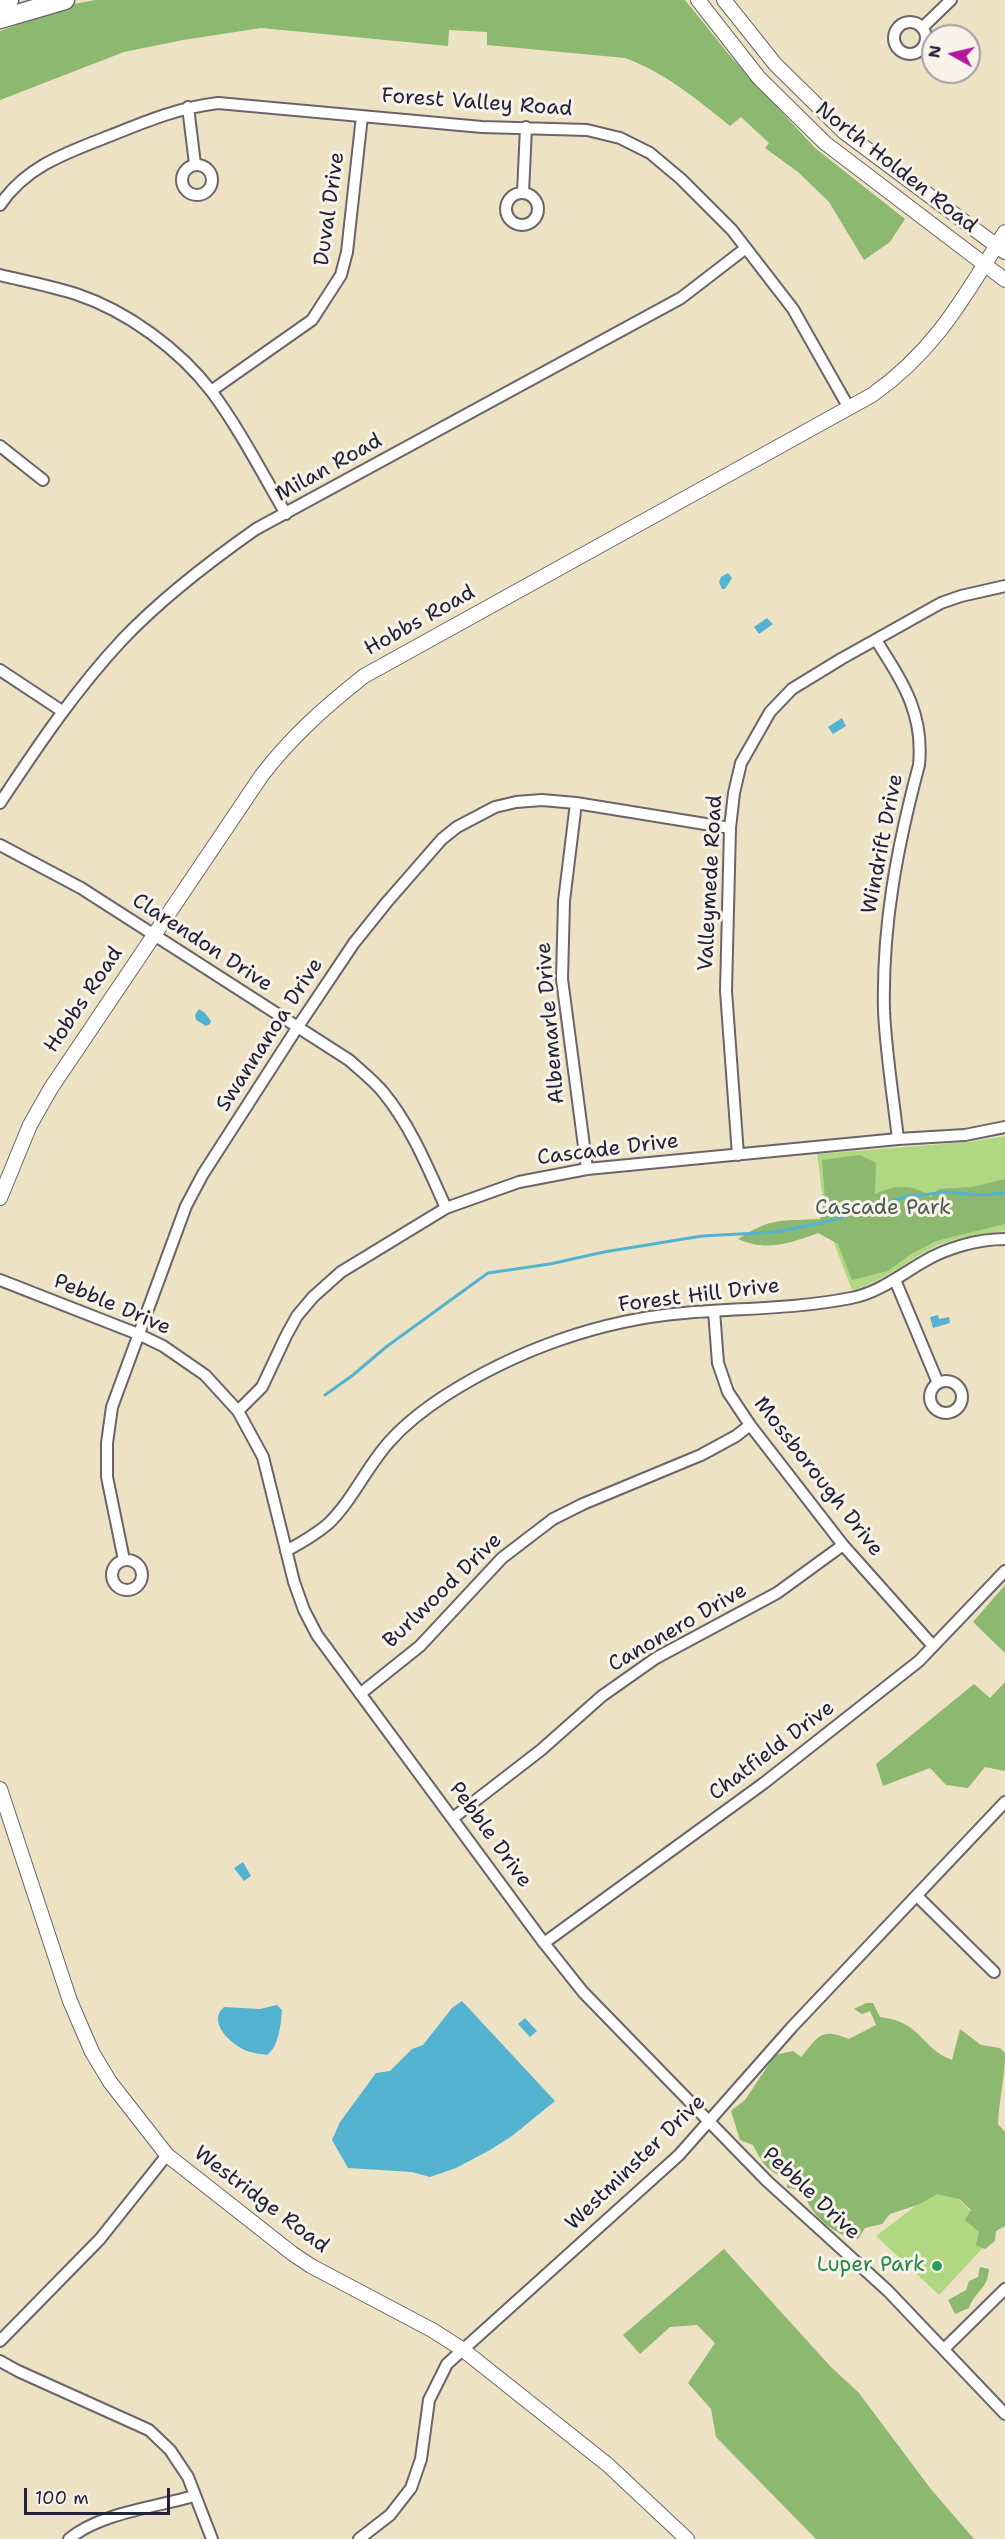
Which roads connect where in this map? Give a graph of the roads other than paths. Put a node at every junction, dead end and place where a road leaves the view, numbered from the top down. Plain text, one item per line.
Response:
1 (9, 0) edge
2 (64, 0) edge
3 (698, 0) edge
4 (724, 0) edge
5 (951, 0) edge
6 (0, 4) edge
7 (0, 19) edge
8 (926, 24) edge
9 (188, 107) junction
10 (362, 116) junction
11 (526, 127) junction
12 (195, 164) dead end
13 (523, 193) dead end
14 (0, 206) edge
15 (1005, 232) edge
16 (746, 248) junction
17 (1001, 249) edge
18 (985, 265) junction
19 (0, 275) edge
20 (1005, 280) edge
21 (211, 391) junction
22 (849, 408) junction
23 (0, 446) edge
24 (43, 480) dead end
25 (285, 514) junction
26 (1005, 586) edge
27 (876, 640) junction
28 (0, 670) edge
29 (62, 711) junction
30 (0, 803) edge
31 (576, 803) junction
32 (730, 828) junction
33 (0, 845) edge
34 (153, 935) junction
35 (297, 1028) junction
36 (1005, 1127) edge
37 (898, 1139) junction
38 (738, 1155) junction
39 (587, 1169) junction
40 (0, 1198) edge
41 (446, 1208) junction
42 (1005, 1239) edge
43 (0, 1280) edge
44 (895, 1280) junction
45 (714, 1311) junction
46 (138, 1334) junction
47 (938, 1383) dead end
48 (238, 1411) junction
49 (750, 1425) junction
50 (843, 1545) junction
51 (286, 1551) junction
52 (124, 1560) dead end
53 (1005, 1571) edge
54 (933, 1646) junction
55 (360, 1694) junction
56 (0, 1789) edge
57 (1005, 1802) edge
58 (453, 1818) junction
59 (917, 1896) junction
60 (544, 1942) junction
61 (994, 1972) dead end
62 (709, 2122) junction
63 (167, 2155) junction
64 (1005, 2289) edge
65 (0, 2341) edge
66 (945, 2348) junction
67 (462, 2349) junction
68 (0, 2361) edge
69 (1005, 2414) edge
70 (194, 2496) junction
71 (69, 2539) edge
72 (212, 2539) edge
73 (359, 2539) edge
74 (687, 2539) edge

1 - 6 highway
2 - 7 highway
3 - 18 main road, North Holden Road
4 - 17 main road, North Holden Road
5 - 8 street
9 - 10 street, Forest Valley Road
9 - 12 street
9 - 14 street, Forest Valley Road
10 - 11 street, Forest Valley Road
10 - 21 street, Duval Drive
11 - 13 street
11 - 16 street, Forest Valley Road
15 - 17 main road, Hobbs Road
16 - 22 street, Forest Valley Road
16 - 25 street, Milan Road
17 - 18 main road, Hobbs Road
18 - 20 main road, North Holden Road
18 - 22 main road, Hobbs Road
19 - 21 street
21 - 25 street
22 - 34 main road, Hobbs Road
23 - 24 street
25 - 29 street, Milan Road
26 - 27 street, Valleymede Road
27 - 32 street, Valleymede Road
27 - 37 street, Windrift Drive
28 - 29 street
29 - 30 street, Milan Road
31 - 32 street, Swannanoa Drive
31 - 35 street, Swannanoa Drive
31 - 39 street, Albemarle Drive
32 - 38 street, Valleymede Road
33 - 34 street, Clarendon Drive
34 - 35 street, Clarendon Drive
34 - 40 main road, Hobbs Road
35 - 41 street, Clarendon Drive
35 - 46 street, Swannanoa Drive
36 - 37 street, Cascade Drive
37 - 38 street, Cascade Drive
38 - 39 street, Cascade Drive
39 - 41 street, Cascade Drive
41 - 48 street, Cascade Drive
42 - 44 street, Forest Hill Drive
43 - 46 street, Pebble Drive
44 - 45 street, Forest Hill Drive
44 - 47 street
45 - 49 street, Mossborough Drive
45 - 51 street, Forest Hill Drive
46 - 48 street, Pebble Drive
46 - 52 street, Swannanoa Drive
48 - 51 street, Pebble Drive
49 - 50 street, Mossborough Drive
49 - 55 street, Burlwood Drive
50 - 54 street, Mossborough Drive
50 - 58 street, Canonero Drive
51 - 55 street, Pebble Drive
53 - 54 street, Chatfield Drive
54 - 60 street, Chatfield Drive
55 - 58 street, Pebble Drive
56 - 63 main road, Westridge Road
57 - 59 street, Westminster Drive
58 - 60 street, Pebble Drive
59 - 61 street
59 - 62 street, Westminster Drive
60 - 62 street, Pebble Drive
62 - 66 street, Pebble Drive
62 - 67 street, Westminster Drive
63 - 65 street
63 - 67 main road, Westridge Road
64 - 66 street
66 - 69 street, Pebble Drive
67 - 73 street, Westminster Drive
67 - 74 main road, Westridge Road
68 - 70 street
70 - 71 street
70 - 72 street

